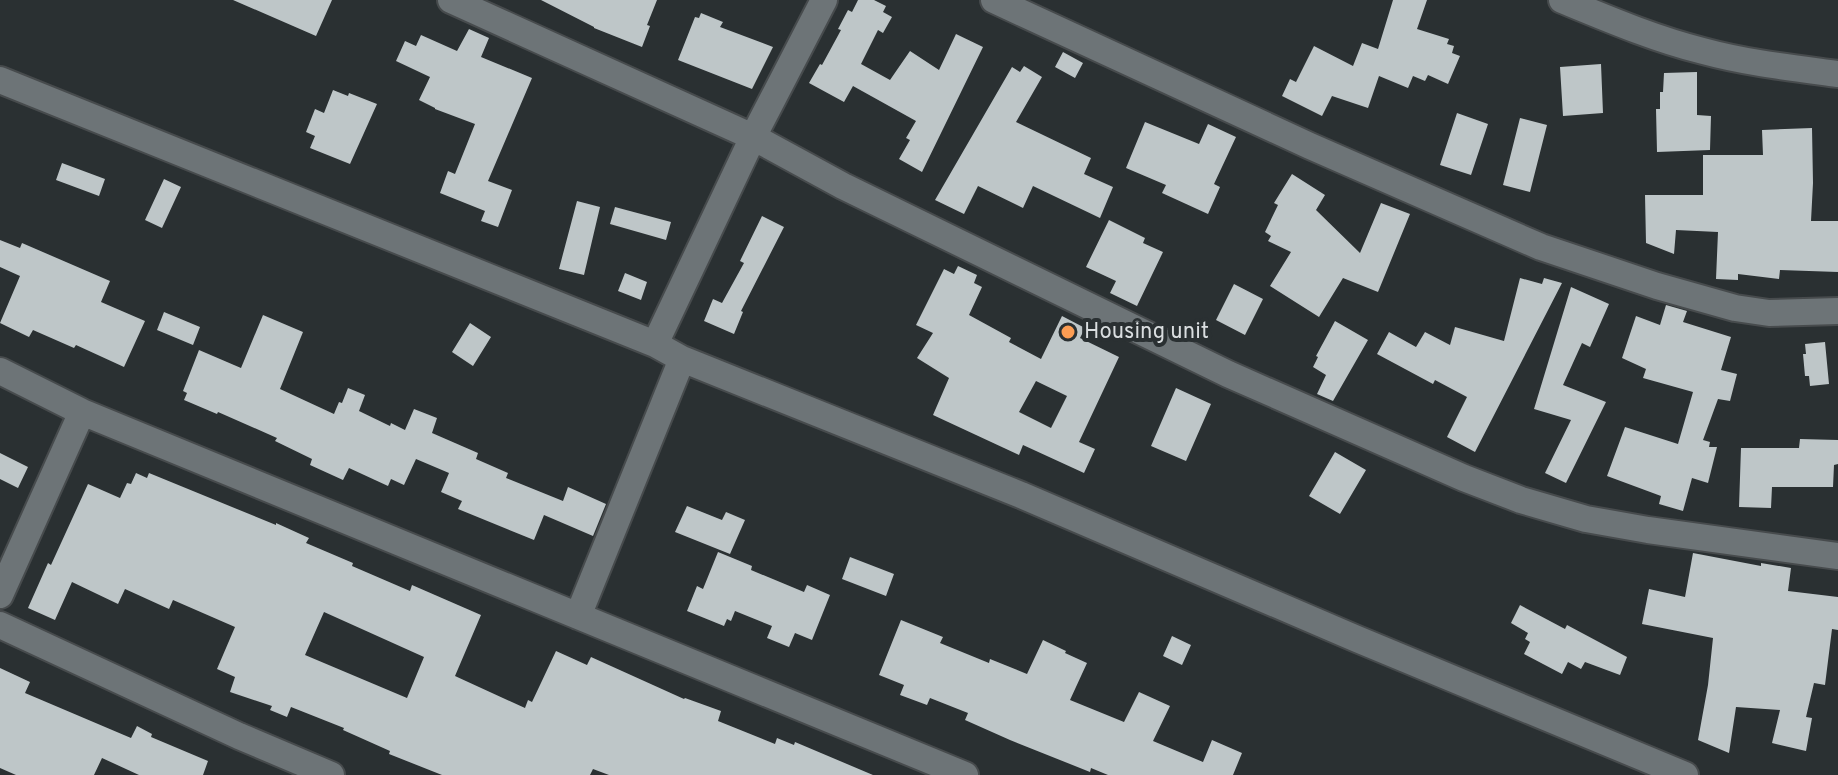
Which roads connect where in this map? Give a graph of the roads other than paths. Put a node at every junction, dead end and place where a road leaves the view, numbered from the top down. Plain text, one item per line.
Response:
1 (451, 0) edge
2 (824, 0) edge
3 (994, 0) edge
4 (1562, 0) edge
5 (1838, 74) edge
6 (0, 80) edge
7 (753, 137) junction
8 (1838, 311) edge
9 (655, 344) junction
10 (682, 359) junction
11 (0, 371) edge
12 (82, 412) junction
13 (1838, 556) edge
14 (0, 595) edge
15 (578, 616) junction
16 (0, 625) edge
17 (331, 775) edge
18 (965, 775) edge
19 (1685, 775) edge

1 - 7 street
2 - 7 street
3 - 8 street
4 - 5 street
6 - 9 street
7 - 9 street
7 - 13 street
9 - 10 street
10 - 15 street
10 - 19 street
11 - 12 street
12 - 14 street
12 - 15 street
15 - 18 street
16 - 17 street

